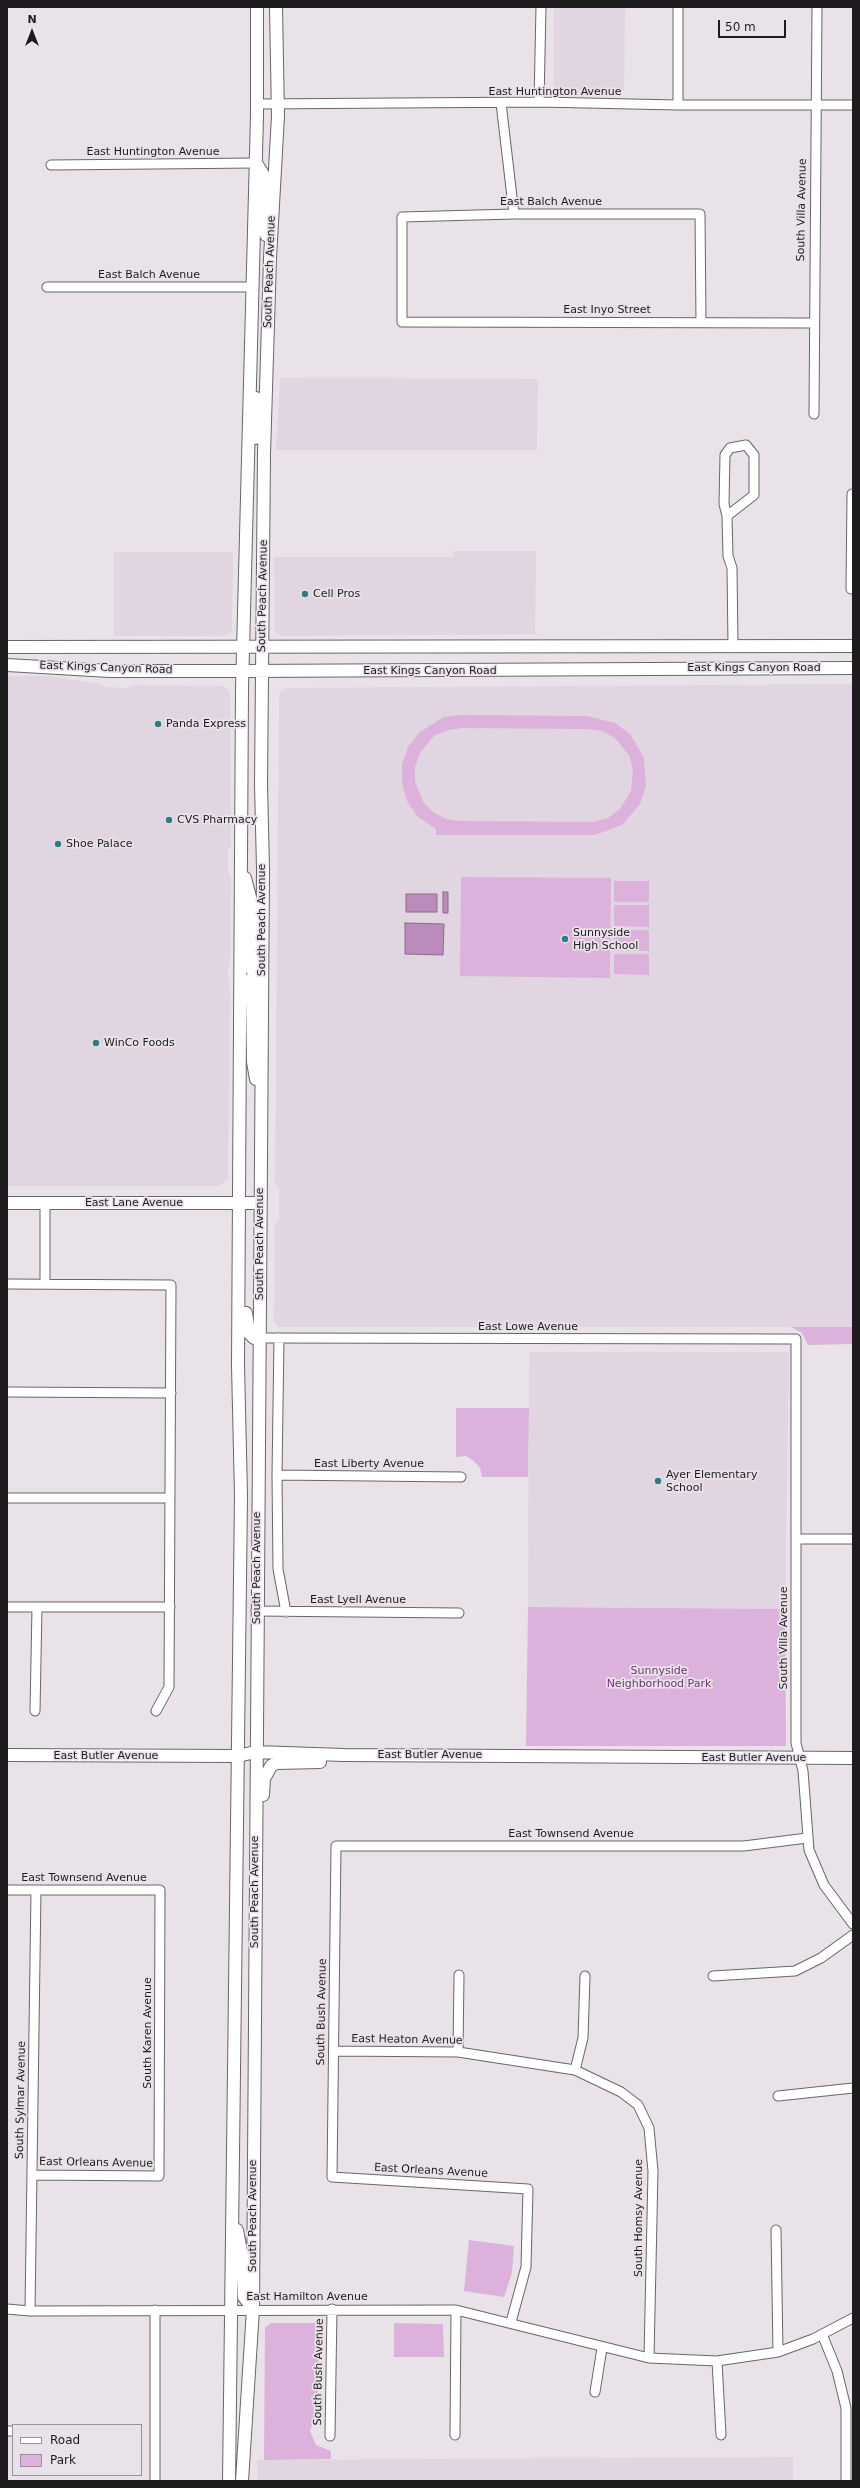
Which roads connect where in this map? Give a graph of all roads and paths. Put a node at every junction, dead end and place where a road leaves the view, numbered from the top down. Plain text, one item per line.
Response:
1 (257, 7) edge
2 (276, 7) edge
3 (541, 7) edge
4 (678, 7) edge
5 (817, 7) edge
6 (539, 102) junction
7 (501, 103) junction
8 (258, 104) junction
9 (815, 104) junction
10 (678, 105) junction
11 (853, 105) edge
12 (278, 106) junction
13 (256, 163) junction
14 (51, 165) dead end
15 (514, 214) junction
16 (270, 258) junction
17 (47, 287) dead end
18 (252, 287) junction
19 (402, 322) joint
20 (701, 322) junction
21 (813, 323) junction
22 (249, 376) junction
23 (265, 394) junction
24 (814, 414) dead end
25 (264, 454) junction
26 (852, 494) edge
27 (727, 516) junction
28 (851, 585) edge
29 (733, 645) junction
30 (853, 646) edge
31 (7, 647) edge
32 (243, 648) junction
33 (263, 648) junction
34 (7, 665) edge
35 (853, 668) edge
36 (242, 671) junction
37 (263, 671) junction
38 (241, 862) junction
39 (241, 979) junction
40 (262, 980) junction
41 (261, 1098) junction
42 (7, 1203) edge
43 (45, 1203) junction
44 (239, 1203) junction
45 (260, 1203) junction
46 (240, 1272) junction
47 (7, 1284) edge
48 (45, 1284) junction
49 (259, 1338) junction
50 (279, 1338) junction
51 (796, 1339) joint
52 (7, 1392) edge
53 (171, 1393) junction
54 (277, 1475) junction
55 (460, 1477) dead end
56 (7, 1498) edge
57 (170, 1498) junction
58 (796, 1539) junction
59 (853, 1539) edge
60 (7, 1607) edge
61 (37, 1607) junction
62 (170, 1607) junction
63 (256, 1612) junction
64 (286, 1612) junction
65 (459, 1613) dead end
66 (35, 1711) dead end
67 (156, 1711) dead end
68 (256, 1752) junction
69 (7, 1755) edge
70 (344, 1755) junction
71 (238, 1756) junction
72 (800, 1758) junction
73 (853, 1758) edge
74 (256, 1836) junction
75 (807, 1838) junction
76 (336, 1846) joint
77 (7, 1890) edge
78 (36, 1890) junction
79 (160, 1890) joint
80 (849, 1912) edge
81 (853, 1924) edge
82 (853, 1935) edge
83 (459, 1975) dead end
84 (585, 1976) dead end
85 (712, 1976) dead end
86 (334, 2051) junction
87 (458, 2052) junction
88 (575, 2070) junction
89 (853, 2088) edge
90 (778, 2096) dead end
91 (233, 2164) junction
92 (32, 2175) junction
93 (160, 2176) joint
94 (332, 2177) joint
95 (776, 2230) dead end
96 (7, 2309) edge
97 (231, 2309) junction
98 (253, 2309) junction
99 (332, 2309) junction
100 (155, 2310) junction
101 (456, 2310) junction
102 (30, 2311) junction
103 (853, 2318) edge
104 (511, 2322) junction
105 (822, 2334) junction
106 (602, 2348) junction
107 (778, 2352) junction
108 (649, 2358) junction
109 (717, 2361) junction
110 (594, 2392) dead end
111 (455, 2435) dead end
112 (721, 2435) dead end
113 (330, 2436) dead end
114 (155, 2481) edge
115 (229, 2481) edge
116 (242, 2481) edge
117 (846, 2481) edge

1 - 8 main road, South Peach Avenue
2 - 12 main road, South Peach Avenue
3 - 6 street
4 - 10 street
5 - 9 street, South Villa Avenue
6 - 7 street, East Huntington Avenue
6 - 10 street, East Huntington Avenue
7 - 12 street, East Huntington Avenue
7 - 15 street
8 - 12 street, East Huntington Avenue
8 - 13 main road, South Peach Avenue
9 - 10 street, East Huntington Avenue
9 - 11 street, East Huntington Avenue
9 - 21 street, South Villa Avenue
12 - 16 main road, South Peach Avenue
13 - 14 street, East Huntington Avenue
13 - 16 main road
13 - 18 main road, South Peach Avenue
15 - 19 street, East Balch Avenue
15 - 20 street, East Balch Avenue
16 - 23 main road, South Peach Avenue
17 - 18 street, East Balch Avenue
18 - 22 main road, South Peach Avenue
18 - 23 main road
19 - 20 street, East Inyo Street
20 - 21 street, East Inyo Street
21 - 24 street, South Villa Avenue
22 - 25 main road
22 - 32 main road, South Peach Avenue
23 - 25 main road, South Peach Avenue
25 - 33 main road, South Peach Avenue
26 - 28 street
27 - 27 street
27 - 29 street
29 - 30 main road, East Kings Canyon Road
29 - 33 main road, East Kings Canyon Road
31 - 32 main road, East Kings Canyon Road
32 - 33 main road, East Kings Canyon Road
32 - 36 main road, South Peach Avenue
33 - 37 main road, South Peach Avenue
34 - 36 main road, East Kings Canyon Road
35 - 37 main road, East Kings Canyon Road
36 - 37 main road, East Kings Canyon Road
36 - 38 main road, South Peach Avenue
37 - 40 main road, South Peach Avenue
38 - 39 main road, South Peach Avenue
38 - 40 main road
39 - 41 main road
39 - 44 main road, South Peach Avenue
40 - 41 main road, South Peach Avenue
41 - 45 main road, South Peach Avenue
42 - 43 main road, East Lane Avenue
43 - 44 main road, East Lane Avenue
43 - 48 street
44 - 45 main road, East Lane Avenue
44 - 46 main road, South Peach Avenue
45 - 49 main road, South Peach Avenue
46 - 49 main road
46 - 71 main road, South Peach Avenue
47 - 48 street
48 - 53 street
49 - 50 street, East Lowe Avenue
49 - 63 main road, South Peach Avenue
50 - 51 street, East Lowe Avenue
50 - 54 street, South Peach Avenue
51 - 58 street, South Villa Avenue
52 - 53 street
53 - 57 street
54 - 55 street, East Liberty Avenue
54 - 64 street, South Peach Avenue
56 - 57 street
57 - 62 street
58 - 59 street
58 - 72 street, South Villa Avenue
60 - 61 street
61 - 62 street
61 - 66 street
62 - 67 street
63 - 64 street, East Lyell Avenue
63 - 68 main road, South Peach Avenue
64 - 65 street, East Lyell Avenue
68 - 70 main road, East Butler Avenue
68 - 71 main road, East Butler Avenue
68 - 74 main road, South Peach Avenue
69 - 71 main road, East Butler Avenue
70 - 72 main road, East Butler Avenue
70 - 74 main road
71 - 91 main road, South Peach Avenue
72 - 73 main road, East Butler Avenue
72 - 75 street, South Villa Avenue
74 - 98 main road, South Peach Avenue
75 - 76 street, East Townsend Avenue
75 - 80 street, South Villa Avenue
76 - 86 street, South Bush Avenue
77 - 78 street, East Townsend Avenue
78 - 79 street, East Townsend Avenue
78 - 92 street, South Sylmar Avenue
79 - 93 street, South Karen Avenue
80 - 81 street, South Villa Avenue
82 - 85 street
83 - 87 street
84 - 88 street
86 - 87 street, East Heaton Avenue
86 - 94 street, South Bush Avenue
87 - 88 street, East Heaton Avenue
88 - 108 street, South Homsy Avenue
89 - 90 street
91 - 97 main road, South Peach Avenue
91 - 98 main road
92 - 93 street, East Orleans Avenue
92 - 102 street, South Sylmar Avenue
94 - 104 street, East Orleans Avenue
95 - 107 street
96 - 102 street, East Hamilton Avenue
97 - 98 street, East Hamilton Avenue
97 - 100 street, East Hamilton Avenue
97 - 115 main road, South Peach Avenue
98 - 99 street, East Hamilton Avenue
98 - 116 main road, South Peach Avenue
99 - 101 street, East Hamilton Avenue
99 - 113 street, South Bush Avenue
100 - 102 street, East Hamilton Avenue
100 - 114 street
101 - 104 street, East Hamilton Avenue
101 - 111 street
103 - 105 street, East Hamilton Avenue
104 - 106 street, East Hamilton Avenue
105 - 107 street, East Hamilton Avenue
105 - 117 street
106 - 108 street, East Hamilton Avenue
106 - 110 street
107 - 109 street, East Hamilton Avenue
108 - 109 street, East Hamilton Avenue
109 - 112 street

